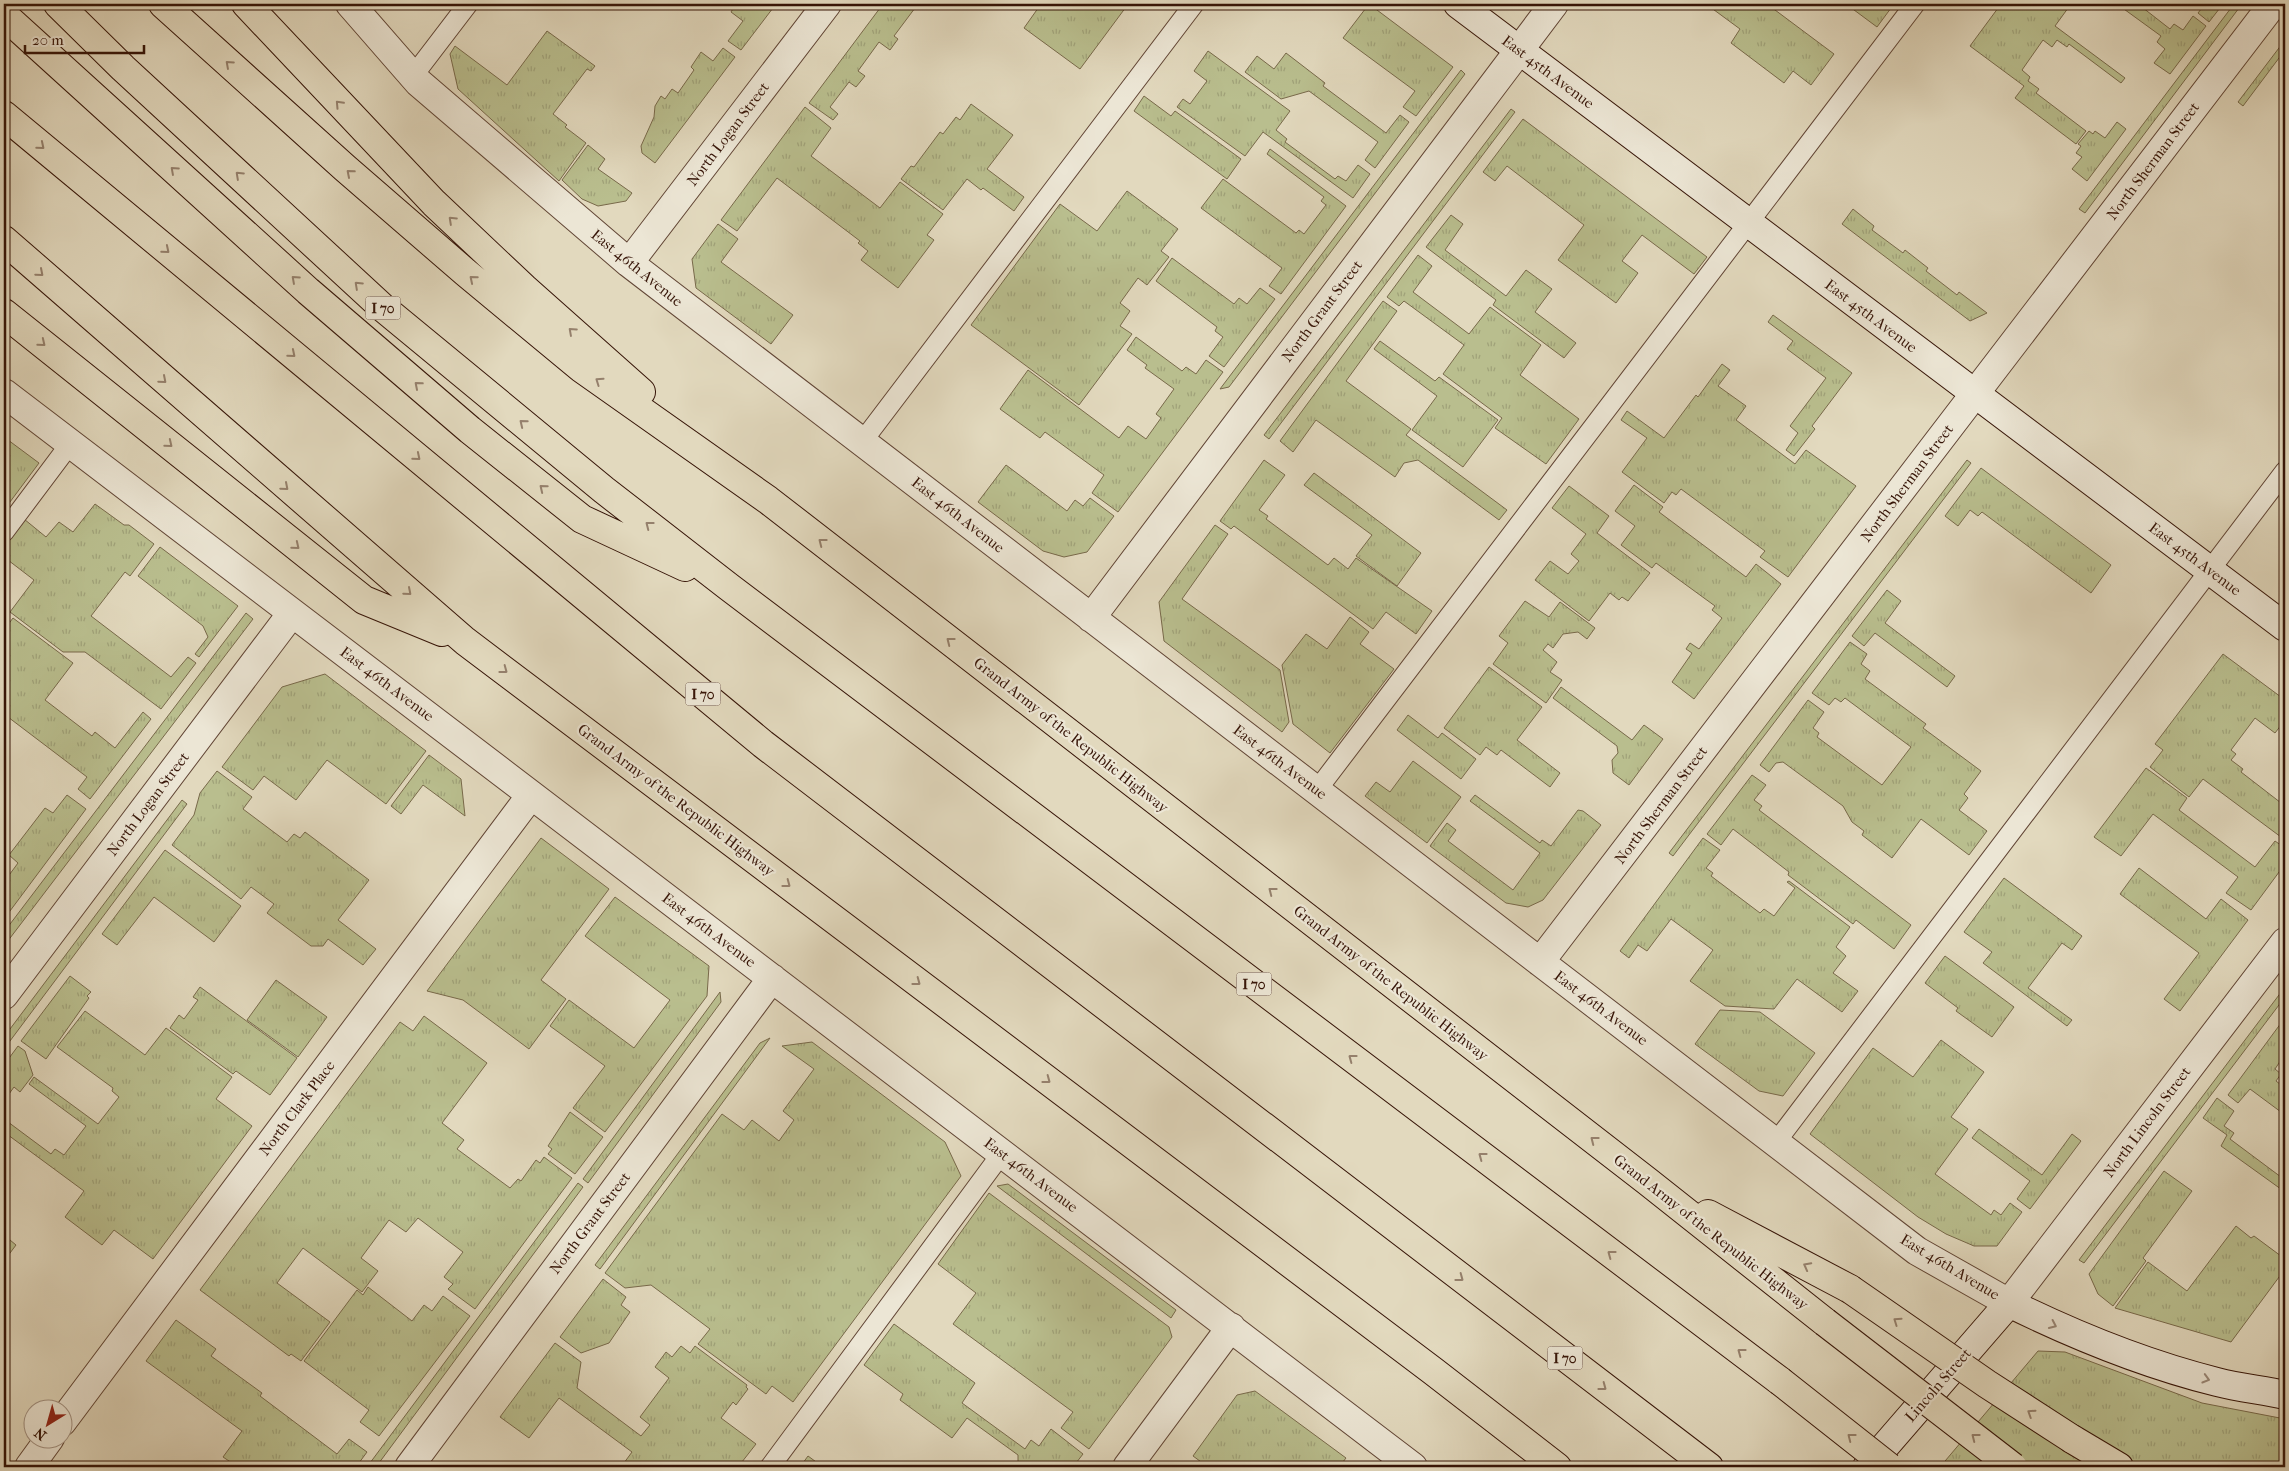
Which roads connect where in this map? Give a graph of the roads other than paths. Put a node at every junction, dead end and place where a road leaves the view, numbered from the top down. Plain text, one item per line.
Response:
1 (58, 4) edge
2 (164, 4) edge
3 (246, 4) edge
4 (350, 4) edge
5 (468, 4) edge
6 (827, 4) edge
7 (1194, 4) edge
8 (1458, 4) edge
9 (1554, 4) edge
10 (1915, 4) edge
11 (2273, 4) edge
12 (4, 16) edge
13 (1519, 50) junction
14 (413, 76) junction
15 (4, 115) edge
16 (1748, 223) junction
17 (4, 240) edge
18 (629, 263) junction
19 (4, 313) edge
20 (4, 393) edge
21 (1975, 394) junction
22 (862, 442) junction
23 (70, 444) junction
24 (2285, 471) edge
25 (768, 500) junction
26 (4, 532) edge
27 (2210, 570) junction
28 (729, 587) junction
29 (292, 613) junction
30 (1091, 618) junction
31 (2285, 627) edge
32 (465, 641) junction
33 (1317, 790) junction
34 (531, 794) junction
35 (2285, 942) edge
36 (1540, 962) junction
37 (772, 978) junction
38 (4, 995) edge
39 (1776, 1142) junction
40 (1002, 1153) junction
41 (1647, 1181) junction
42 (2009, 1303) junction
43 (1231, 1327) junction
44 (1433, 1371) junction
45 (2285, 1395) edge
46 (72, 1409) edge
47 (43, 1448) edge
48 (29, 1467) edge
49 (409, 1467) edge
50 (770, 1467) edge
51 (1127, 1467) edge
52 (1413, 1467) edge
53 (1536, 1467) edge
54 (1557, 1467) edge
55 (1710, 1467) edge
56 (1867, 1467) edge
57 (1890, 1467) edge
58 (2013, 1467) edge
59 (2119, 1467) edge

28 -> 1 highway, I 70
25 -> 2 highway
25 -> 3 highway
4 - 14 street, East 46th Avenue
5 - 14 lane
6 - 18 street, North Logan Street
7 - 22 lane
8 - 13 street, East 45th Avenue
9 - 13 street, North Grant Street
10 - 16 lane
11 - 21 street, North Sherman Street
28 -> 12 highway
13 - 16 street, East 45th Avenue
13 - 30 street, North Grant Street
14 - 18 street, East 46th Avenue
15 -> 55 highway, I 70
16 - 21 street, East 45th Avenue
16 - 33 lane
17 -> 32 highway
18 - 22 street, East 46th Avenue
19 -> 32 highway
20 - 23 street, East 46th Avenue
21 - 27 street, East 45th Avenue
21 - 36 street, North Sherman Street
22 - 30 street, East 46th Avenue
23 - 26 lane
23 - 29 street, East 46th Avenue
24 - 27 lane
41 -> 25 highway, Grand Army of the Republic Highway
27 - 31 street, East 45th Avenue
27 - 39 lane
57 -> 28 highway, I 70, bridge
29 - 34 street, East 46th Avenue
29 - 38 street, North Logan Street
30 - 33 street, East 46th Avenue
32 -> 44 highway, Grand Army of the Republic Highway
33 - 36 street, East 46th Avenue
34 - 37 street, East 46th Avenue
34 - 46 street, North Clark Place
35 - 42 street, North Lincoln Street
36 - 39 street, East 46th Avenue
37 - 40 street, East 46th Avenue
37 - 49 street, North Grant Street
39 - 42 street, East 46th Avenue
40 - 43 street, East 46th Avenue
40 - 50 lane
58 -> 41 highway, Grand Army of the Republic Highway, bridge
59 -> 41 highway, bridge
42 -> 45 street, East 46th Avenue
42 - 56 street, Lincoln Street
43 - 51 street
43 - 52 street, East 46th Avenue
44 - 53 highway
44 - 54 highway, Grand Army of the Republic Highway
47 - 48 street

